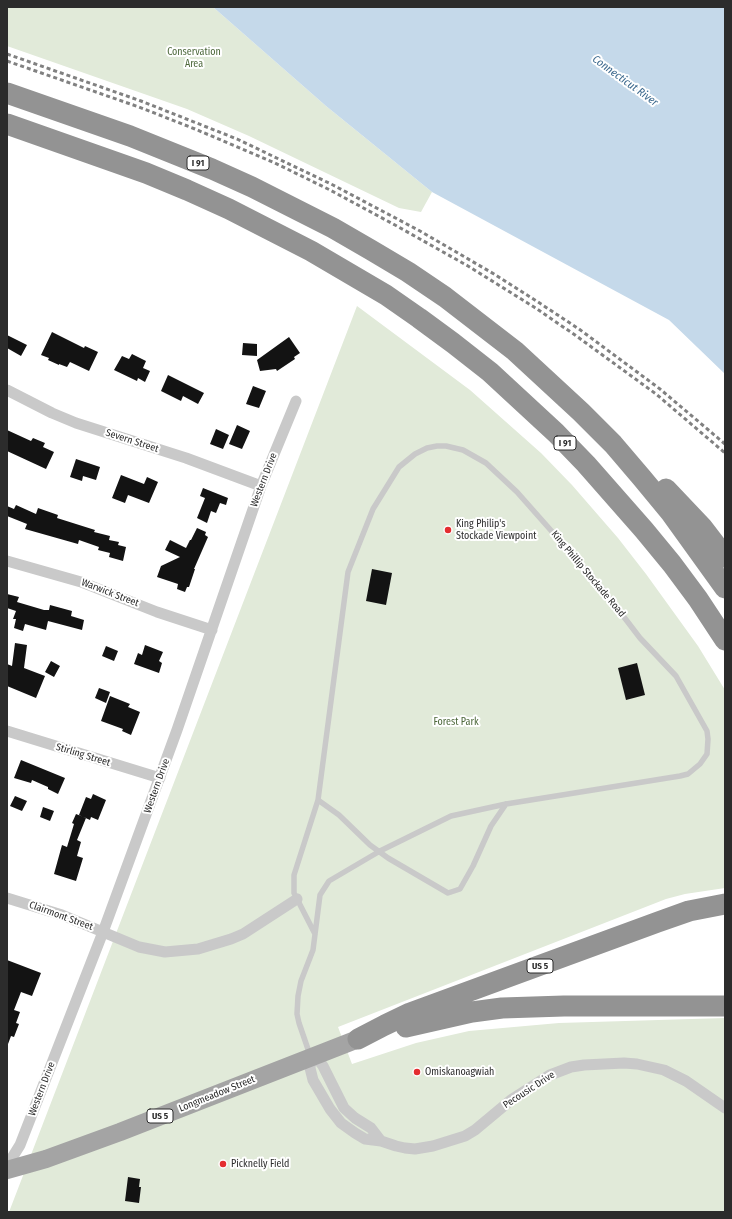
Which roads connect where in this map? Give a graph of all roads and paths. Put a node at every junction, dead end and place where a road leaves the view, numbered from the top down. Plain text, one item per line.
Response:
1 (7, 93) edge
2 (7, 124) edge
3 (7, 390) edge
4 (296, 401) dead end
5 (612, 444) junction
6 (261, 486) junction
7 (725, 557) edge
8 (7, 561) edge
9 (725, 588) edge
10 (212, 630) junction
11 (725, 640) edge
12 (7, 731) edge
13 (160, 778) junction
14 (318, 800) junction
15 (506, 804) junction
16 (380, 852) junction
17 (7, 898) edge
18 (297, 899) junction
19 (725, 904) edge
20 (103, 932) junction
21 (315, 934) junction
22 (725, 1006) edge
23 (358, 1039) junction
24 (311, 1057) junction
25 (725, 1108) edge
26 (7, 1166) edge
27 (7, 1170) edge

1 - 5 highway, I 91
2 - 11 highway, I 91
3 - 6 street, Severn Street
4 - 6 street, Western Drive
5 - 7 highway
5 - 9 highway, I 91
6 - 10 street, Western Drive
8 - 10 street, Warwick Street
10 - 13 street, Western Drive
12 - 13 street, Stirling Street
13 - 20 street, Western Drive
14 - 15 lane, King Phillip Stockade Road
14 - 16 lane
14 - 18 lane, King Phillip Stockade Road
15 - 16 lane, King Phillip Stockade Road
15 - 16 lane
16 - 21 lane, King Phillip Stockade Road
17 - 20 street, Clairmont Street
18 - 20 street, Clairmont Street
18 - 21 lane, King Phillip Stockade Road
19 - 23 highway, US 5
20 - 26 street, Western Drive
21 - 24 lane, King Phillip Stockade Road
22 - 23 highway, US 5
23 - 24 main road, Longmeadow Street / US 5
24 - 25 street, Pecousic Drive
24 - 27 main road, Longmeadow Street / US 5

